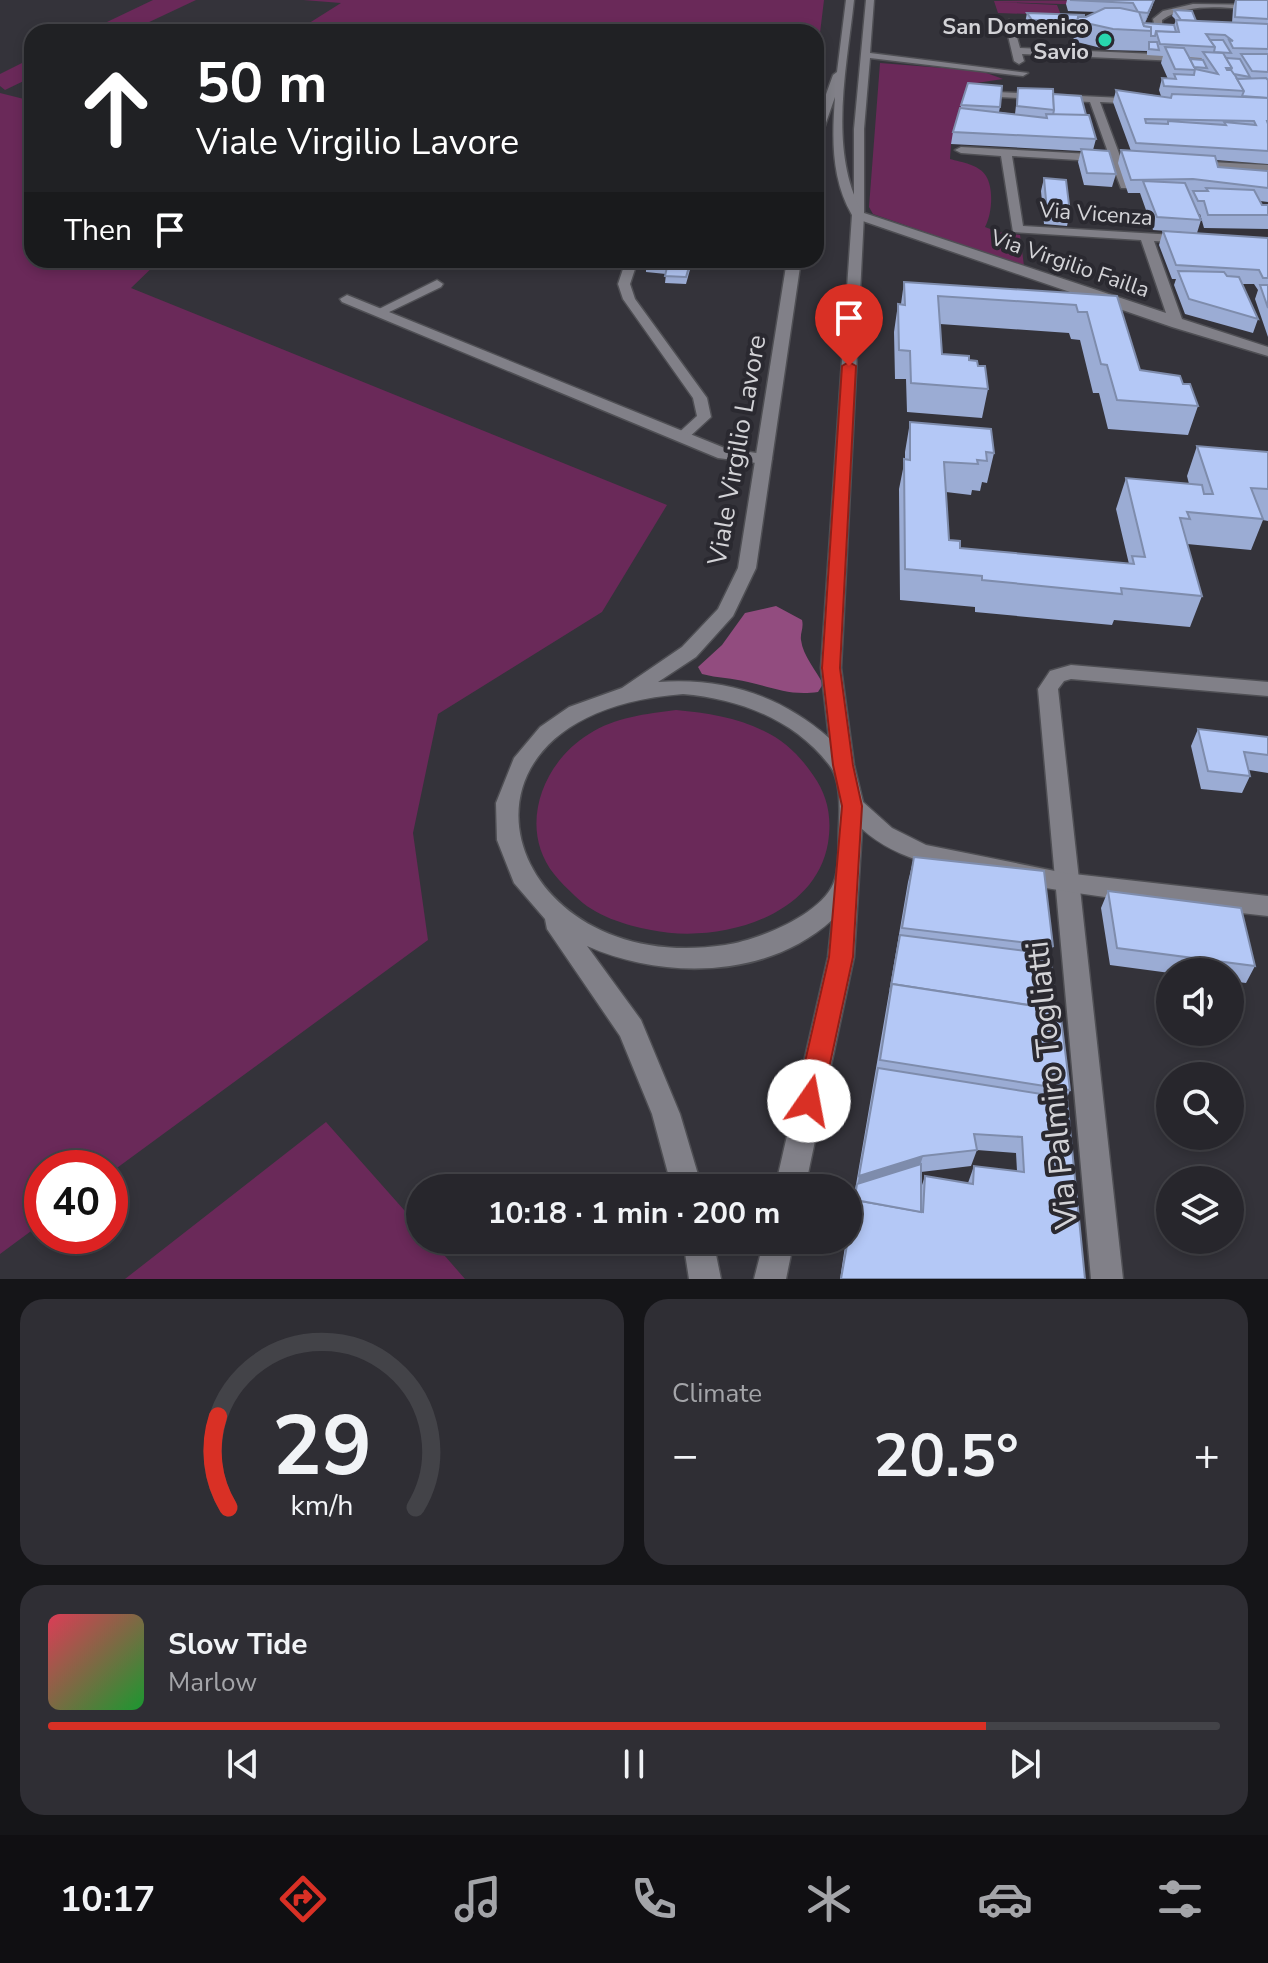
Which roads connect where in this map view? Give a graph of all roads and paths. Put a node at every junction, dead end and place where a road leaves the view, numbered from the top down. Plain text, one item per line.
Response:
1 (850, 0) edge
2 (870, 0) edge
3 (1230, 3) edge
4 (1268, 8) edge
5 (1228, 19) edge
6 (1009, 23) dead end
7 (1173, 28) edge
8 (1017, 51) junction
9 (866, 55) junction
10 (1268, 62) edge
11 (841, 68) junction
12 (1023, 73) junction
13 (980, 93) edge
14 (1029, 96) junction
15 (1094, 99) junction
16 (1157, 102) edge
17 (824, 114) edge
18 (961, 150) edge
19 (1006, 153) junction
20 (1117, 159) junction
21 (1162, 162) edge
22 (1177, 163) edge
23 (1268, 168) edge
24 (1125, 186) edge
25 (858, 215) junction
26 (1146, 237) junction
27 (1207, 240) edge
28 (629, 268) edge
29 (792, 268) edge
30 (437, 284) dead end
31 (347, 299) dead end
32 (379, 312) junction
33 (1177, 324) junction
34 (1268, 352) edge
35 (681, 437) junction
36 (764, 459) junction
37 (1268, 689) edge
38 (626, 693) junction
39 (843, 765) junction
40 (852, 806) junction
41 (1065, 883) junction
42 (847, 884) junction
43 (542, 903) junction
44 (1268, 906) edge
45 (683, 1174) edge
46 (793, 1174) edge
47 (701, 1254) edge
48 (776, 1254) edge
49 (705, 1279) edge
50 (770, 1279) edge
51 (1107, 1279) edge

1 - 11 street
2 - 9 street
3 - 4 street
3 - 5 street
3 - 7 street
6 - 8 street
8 - 10 street
8 - 12 street
9 - 12 street
9 - 25 street
11 - 17 street
11 - 25 street
12 - 14 street
13 - 14 street
14 - 15 street
15 - 16 street
15 - 20 street
18 - 19 street
19 - 20 street
19 - 26 street, Via Vicenza
20 - 21 street
20 - 24 street
22 - 23 street
25 - 33 street, Via Virgilio Failla
25 - 39 street
26 - 27 street, Via Vicenza
26 - 33 street
28 - 35 lane
29 - 36 street, Viale Virgilio Lavore
30 - 32 lane
31 - 32 street
32 - 35 street
33 - 34 street, Via Virgilio Failla
35 - 36 street
36 - 38 street, Viale Virgilio Lavore
37 - 41 street, Via Palmiro Togliatti
38 - 39 street
38 - 43 street
39 - 40 street
40 - 41 street
40 - 42 street
41 - 44 street
41 - 51 street, Via Palmiro Togliatti
42 - 43 street
42 - 46 street
43 - 45 street
47 - 49 street
48 - 50 street

